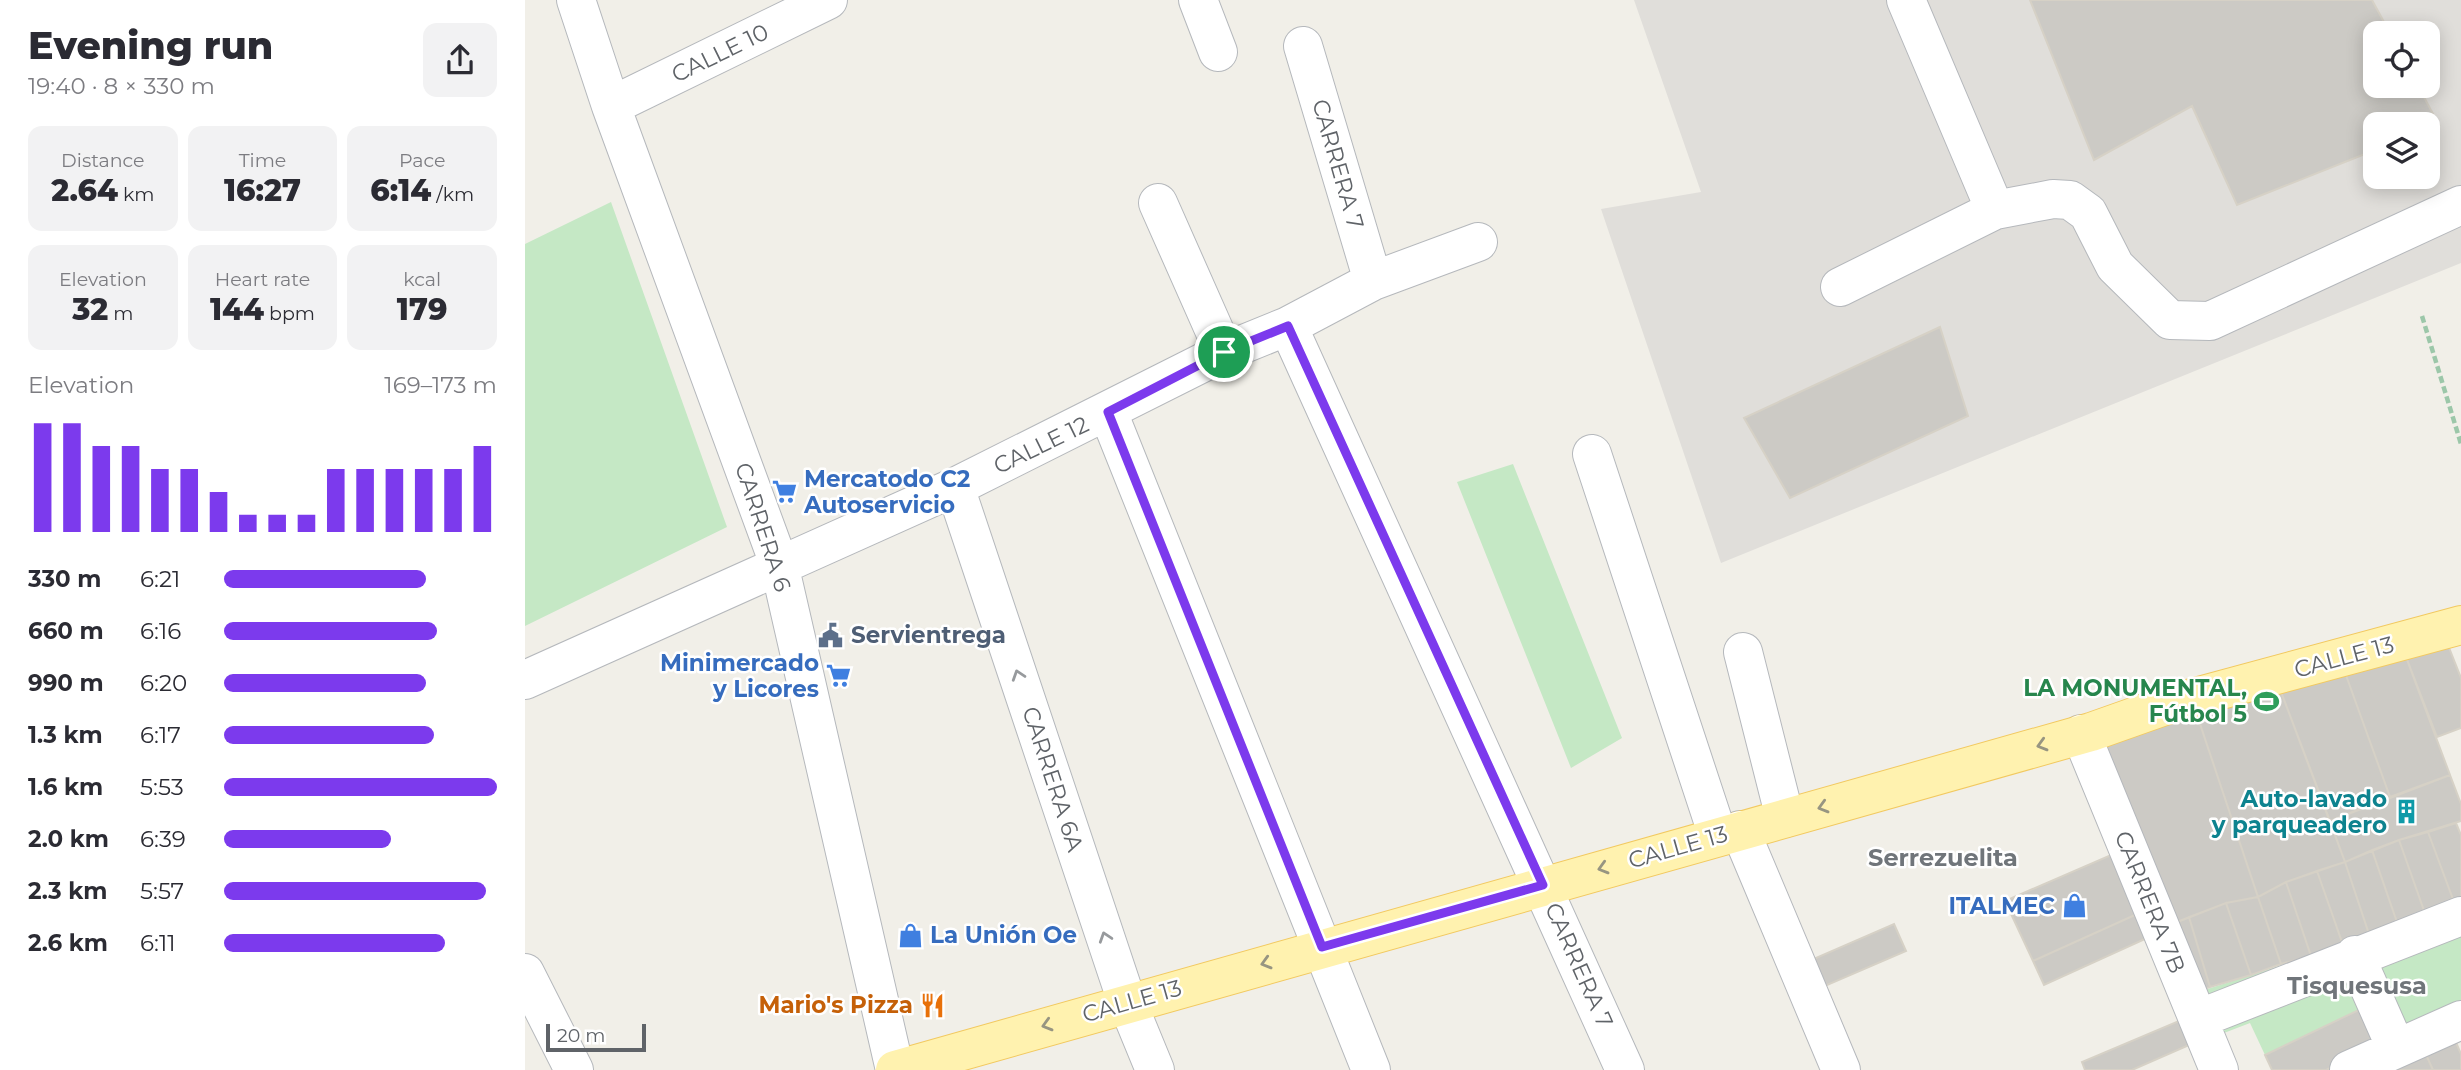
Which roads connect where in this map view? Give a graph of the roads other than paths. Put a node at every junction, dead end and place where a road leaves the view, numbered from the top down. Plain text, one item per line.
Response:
1 (576, 0) edge
2 (828, 0) edge
3 (1198, 0) edge
4 (1906, 0) edge
5 (1303, 46) dead end
6 (1219, 52) dead end
7 (611, 106) junction
8 (1158, 203) dead end
9 (2461, 205) edge
10 (1995, 210) junction
11 (1478, 242) dead end
12 (1373, 281) junction
13 (1840, 287) dead end
14 (1288, 326) junction
15 (1224, 352) junction
16 (1108, 412) junction
17 (1592, 454) dead end
18 (955, 487) junction
19 (779, 564) junction
20 (2461, 625) edge
21 (1743, 652) dead end
22 (525, 680) edge
23 (2081, 734) junction
24 (1785, 818) junction
25 (1729, 833) junction
26 (1543, 885) junction
27 (2461, 916) edge
28 (1322, 947) junction
29 (2355, 955) junction
30 (525, 973) edge
31 (1127, 1002) junction
32 (2198, 1019) junction
33 (2461, 1020) edge
34 (2396, 1048) junction
35 (574, 1070) edge
36 (895, 1070) edge
37 (1155, 1070) edge
38 (1371, 1070) edge
39 (1625, 1070) edge
40 (1841, 1070) edge
41 (2219, 1070) edge
42 (2349, 1070) edge

1 - 7 street, CARRERA 6
2 - 7 street, CALLE 10
3 - 6 street
4 - 10 street
5 - 12 street, CARRERA 7
7 - 19 street, CARRERA 6
8 - 15 street
9 - 10 street
10 - 13 street
11 - 12 street, CALLE 12
12 - 14 street, CALLE 12
14 - 15 street, CALLE 12
14 - 26 street, CARRERA 7
15 - 16 street, CALLE 12
16 - 18 street, CALLE 12
16 - 28 street
17 - 25 street
18 - 19 street, CALLE 12
31 -> 18 street, CARRERA 6A
19 - 22 street, CALLE 12
19 - 36 street, CARRERA 6
20 - 23 main road, CALLE 13
21 - 24 street
23 -> 24 main road, CALLE 13
23 - 32 street, CARRERA 7B
24 - 25 main road, CALLE 13
25 -> 26 main road, CALLE 13
25 - 40 street
26 - 28 main road, CALLE 13
26 - 39 street, CARRERA 7
27 - 29 street
28 -> 31 main road, CALLE 13
28 - 38 street
29 - 32 street
29 - 34 street
30 - 35 street
31 -> 36 main road, CALLE 13
31 - 37 street, CARRERA 6A
32 - 41 street, CARRERA 7B
33 - 34 street
34 - 42 street

